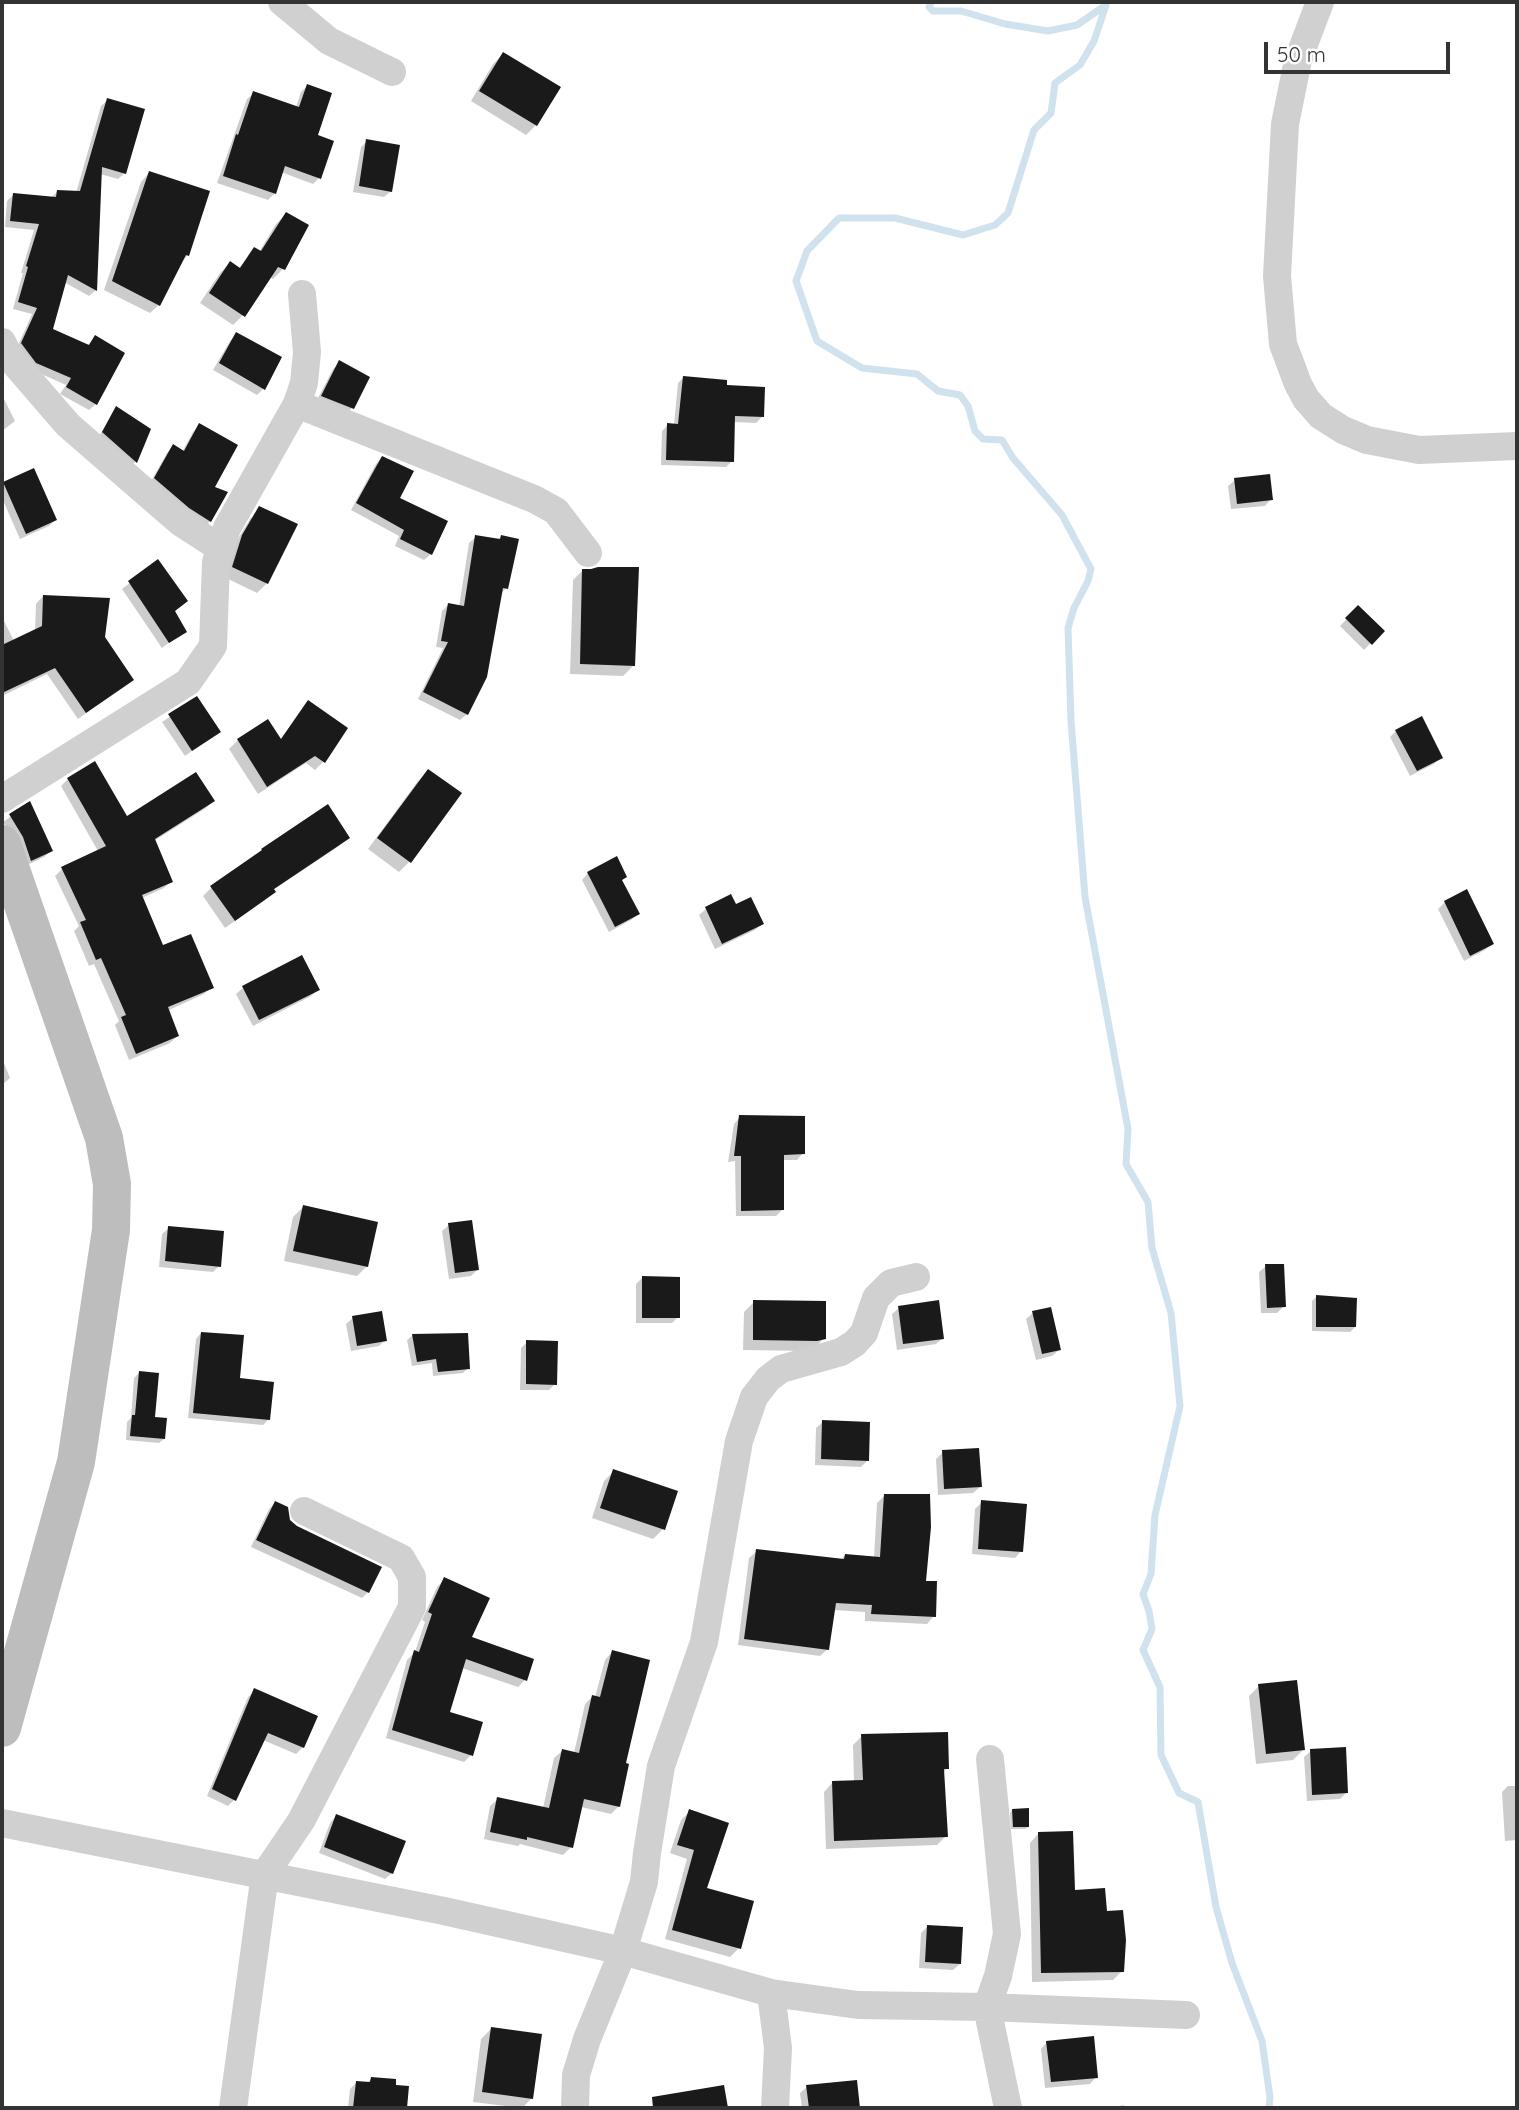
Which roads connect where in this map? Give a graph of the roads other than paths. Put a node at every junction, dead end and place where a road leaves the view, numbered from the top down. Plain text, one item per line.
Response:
1 (282, 2) edge
2 (1320, 2) edge
3 (392, 72) dead end
4 (302, 294) dead end
5 (2, 342) edge
6 (297, 404) junction
7 (1517, 446) edge
8 (220, 548) junction
9 (589, 553) dead end
10 (2, 799) edge
11 (2, 844) edge
12 (916, 1277) dead end
13 (304, 1511) dead end
14 (2, 1728) edge
15 (990, 1759) dead end
16 (2, 1824) edge
17 (265, 1874) junction
18 (623, 1951) junction
19 (771, 1993) junction
20 (988, 2007) junction
21 (1186, 2015) dead end
22 (233, 2108) edge
23 (575, 2108) edge
24 (775, 2108) edge
25 (1007, 2108) edge

1 - 3 street
2 - 7 street
4 - 6 street
5 - 8 street
6 - 8 street
6 - 9 street
8 - 10 street
11 - 14 street
12 - 18 street
13 - 17 street
15 - 20 street
16 - 17 street
17 - 18 street
17 - 22 street
18 - 19 street
18 - 23 street
19 - 20 street
19 - 24 street
20 - 21 street
20 - 25 street

